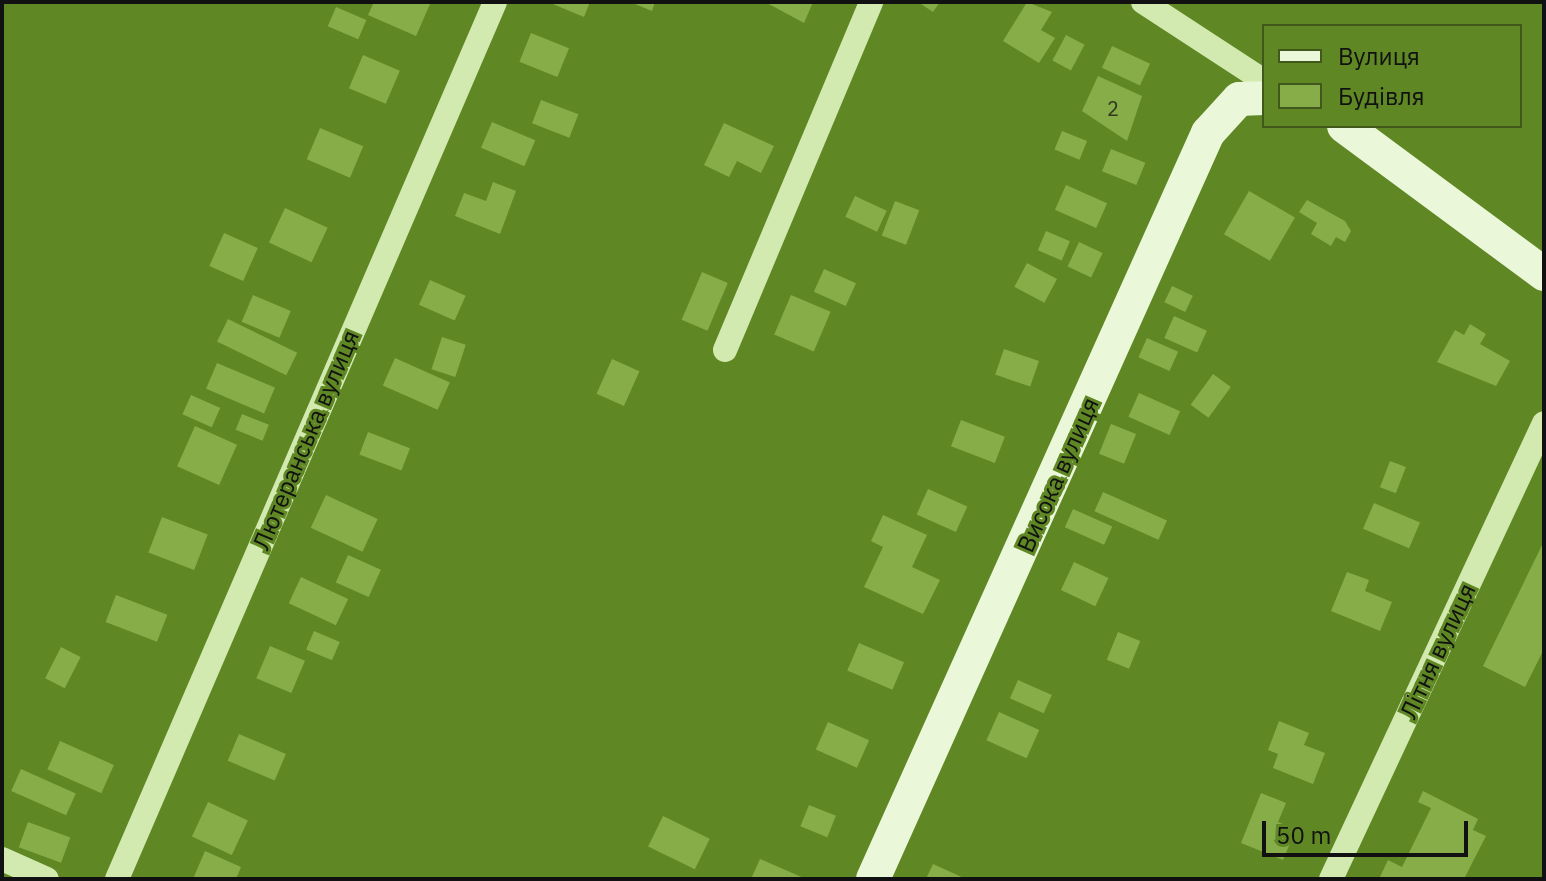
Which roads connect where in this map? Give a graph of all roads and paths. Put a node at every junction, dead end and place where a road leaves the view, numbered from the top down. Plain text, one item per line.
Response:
1 (495, 2) edge
2 (871, 2) edge
3 (1143, 2) edge
4 (1262, 80) edge
5 (1262, 98) edge
6 (1347, 128) edge
7 (1544, 274) edge
8 (725, 350) dead end
9 (1544, 423) edge
10 (2, 859) edge
11 (47, 879) edge
12 (117, 879) edge
13 (873, 879) edge
14 (1331, 879) edge

1 - 12 street, Лютеранська вулиця
2 - 8 street
3 - 4 street
5 - 13 street, Висока вулиця
6 - 7 street
9 - 14 street, Літня вулиця
10 - 11 street

